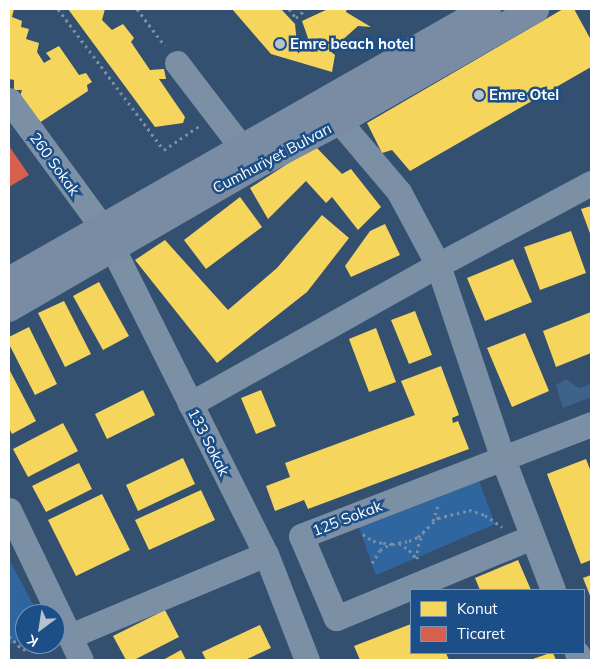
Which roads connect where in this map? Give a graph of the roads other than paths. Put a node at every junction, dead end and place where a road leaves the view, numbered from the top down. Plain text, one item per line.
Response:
1 (487, 9) edge
2 (535, 9) edge
3 (177, 63) road end
4 (9, 100) edge
5 (339, 121) junction
6 (242, 148) junction
7 (591, 183) edge
8 (107, 237) junction
9 (438, 265) junction
10 (9, 281) edge
11 (9, 308) edge
12 (190, 404) junction
13 (591, 424) edge
14 (503, 459) junction
15 (9, 510) edge
16 (532, 537) junction
17 (266, 554) junction
18 (553, 589) edge
19 (70, 636) junction
20 (81, 660) edge
21 (307, 660) edge

1 - 6 main road, Cumhuriyet Bulvarı
2 - 5 main road, Cumhuriyet Bulvarı
3 - 6 street
4 - 8 street, 260 Sokak
5 - 8 main road, Cumhuriyet Bulvarı
5 - 9 street
6 - 8 main road, Cumhuriyet Bulvarı
7 - 9 street
8 - 10 main road, Cumhuriyet Bulvarı
8 - 11 main road, Cumhuriyet Bulvarı
8 - 12 street, 133 Sokak
9 - 12 street
9 - 14 street
12 - 17 street, 133 Sokak
13 - 14 street, 125 Sokak
14 - 16 street
14 - 16 street, 125 Sokak
15 - 19 street
16 - 18 street
17 - 19 street
17 - 21 street, 133 Sokak
19 - 20 street

